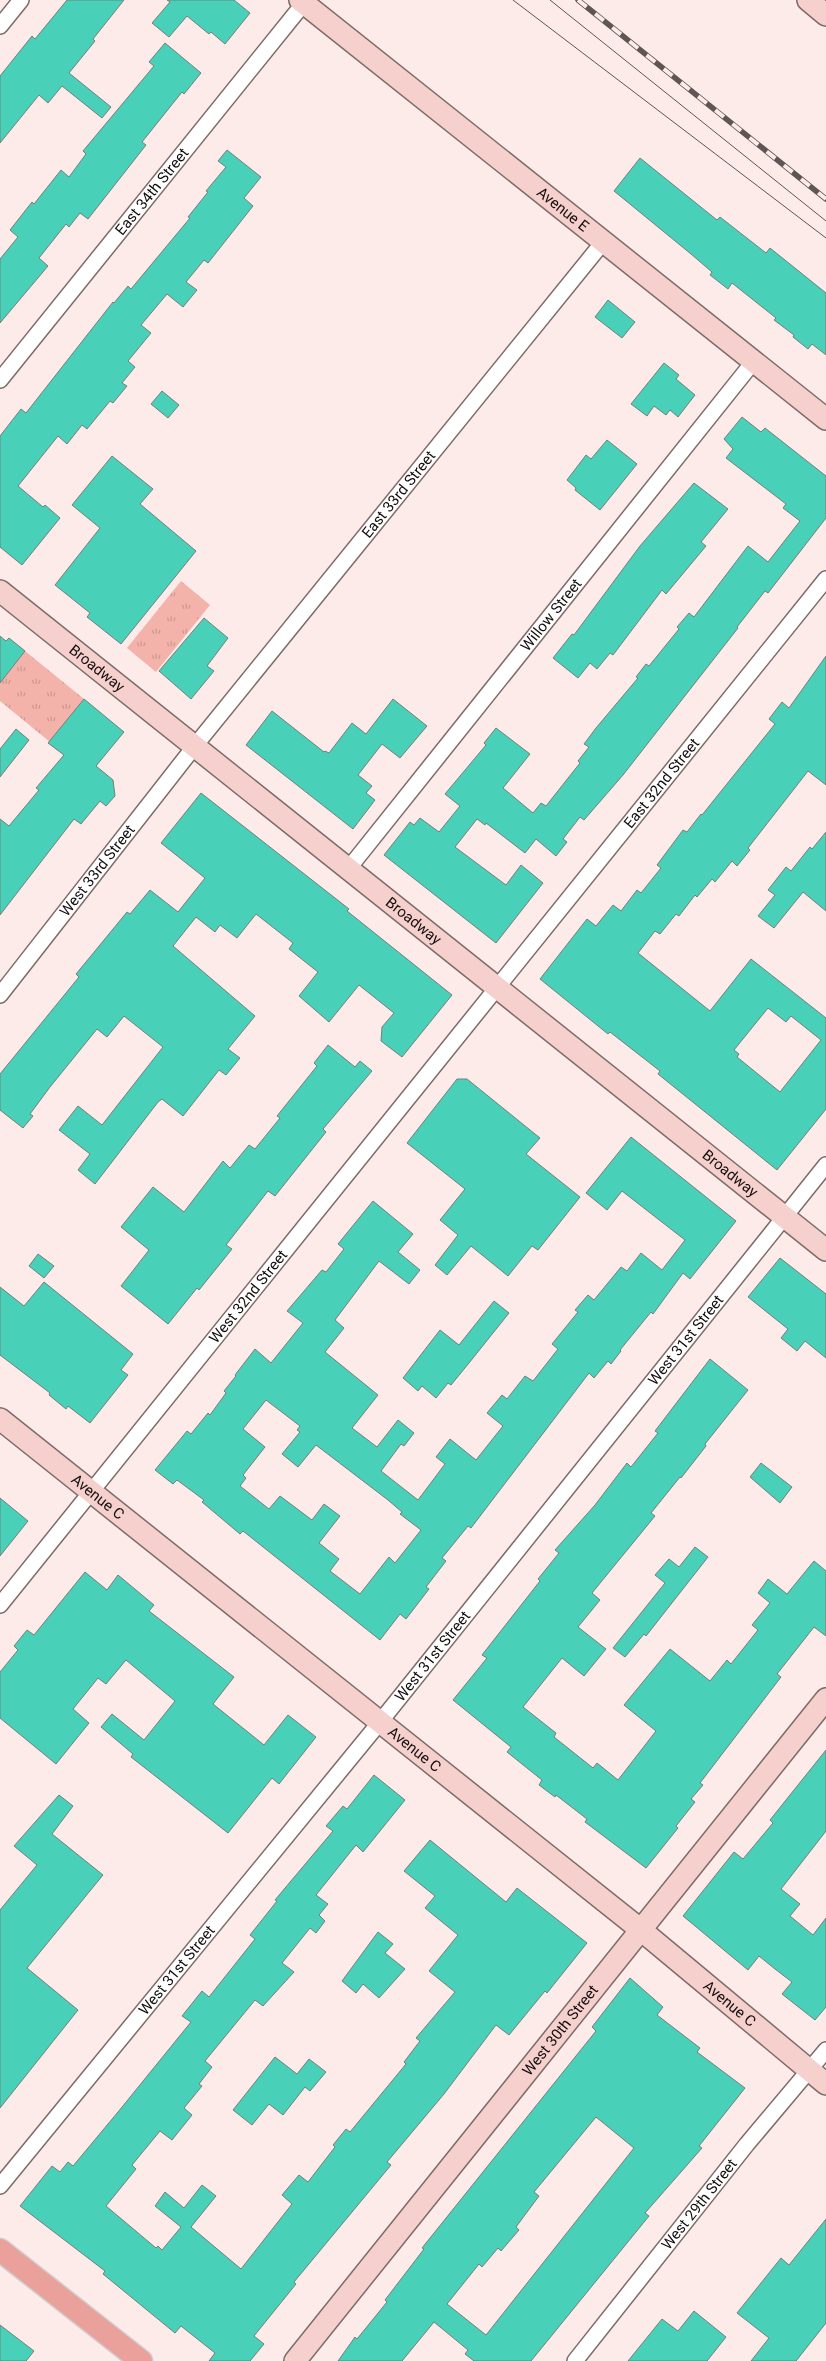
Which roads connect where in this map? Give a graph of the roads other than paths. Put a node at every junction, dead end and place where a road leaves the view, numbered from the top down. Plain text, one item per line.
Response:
1 (21, 0) edge
2 (808, 0) edge
3 (302, 2) edge
4 (826, 14) edge
5 (0, 26) edge
6 (604, 241) junction
7 (754, 361) junction
8 (0, 380) edge
9 (826, 419) edge
10 (826, 579) edge
11 (0, 591) edge
12 (194, 747) junction
13 (349, 868) junction
14 (498, 989) junction
15 (0, 994) edge
16 (826, 1165) edge
17 (785, 1217) junction
18 (826, 1250) edge
19 (0, 1419) edge
20 (92, 1491) junction
21 (0, 1606) edge
22 (826, 1699) edge
23 (380, 1722) junction
24 (641, 1930) junction
25 (826, 2050) edge
26 (809, 2071) junction
27 (826, 2084) edge
28 (0, 2186) edge
29 (0, 2250) edge
30 (141, 2361) edge
31 (295, 2361) edge
32 (575, 2361) edge

1 - 5 street
2 - 4 street
3 - 6 street, Avenue E
3 - 8 street, East 34th Street
6 - 7 street, Avenue E
6 - 12 street, East 33rd Street
7 - 9 street, Avenue E
7 - 13 street, Willow Street
10 - 14 street, East 32nd Street
11 - 12 street, Broadway
12 - 13 street, Broadway
12 - 15 street, West 33rd Street
13 - 14 street, Broadway
14 - 17 street, Broadway
14 - 20 street, West 32nd Street
16 - 17 street, West 31st Street
17 - 18 street, Broadway
17 - 23 street, West 31st Street
19 - 20 street, Avenue C
20 - 21 street, West 32nd Street
20 - 23 street, Avenue C
22 - 24 street, West 30th Street
23 - 24 street, Avenue C
23 - 28 street, West 31st Street
24 - 26 street, Avenue C
24 - 31 street, West 30th Street
25 - 26 street, West 29th Street
26 - 27 street, Avenue C
26 - 32 street, West 29th Street
29 - 30 main road

